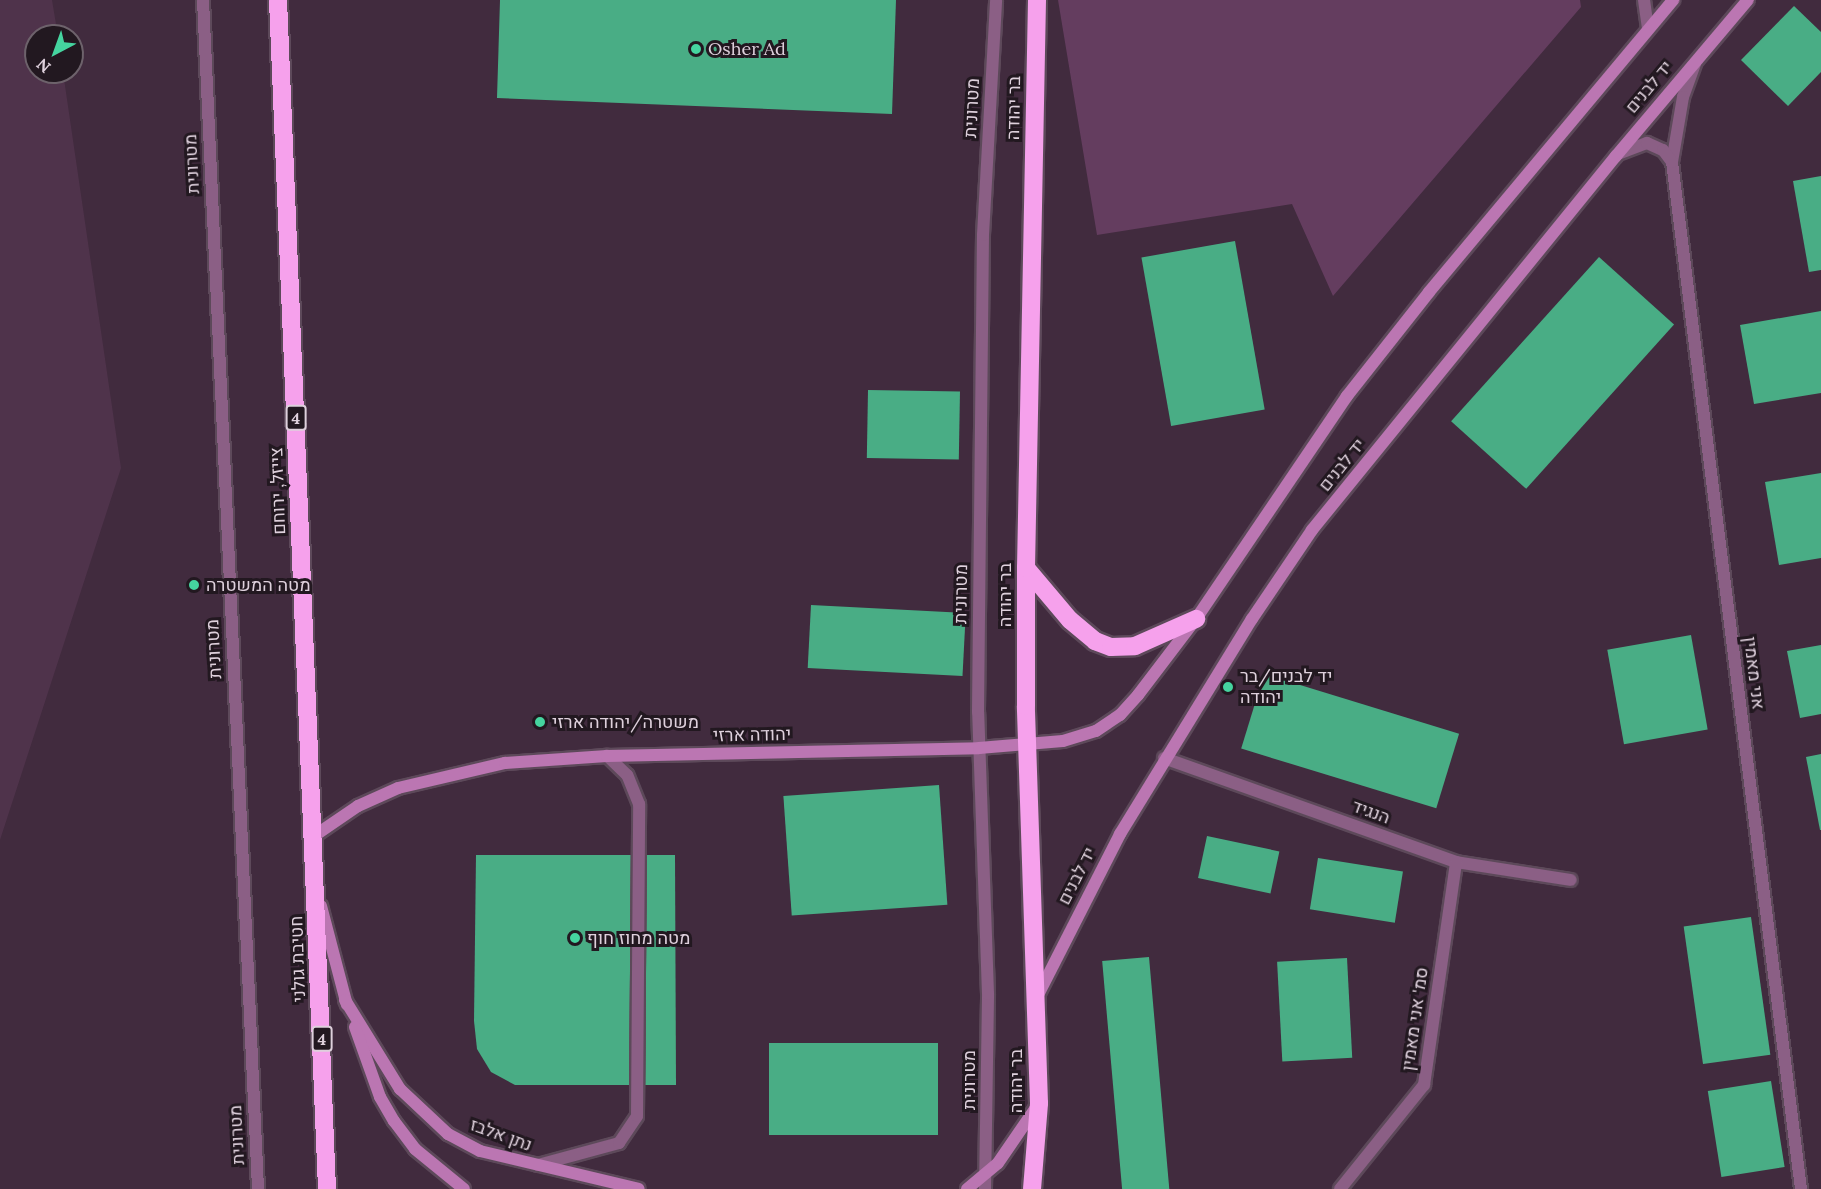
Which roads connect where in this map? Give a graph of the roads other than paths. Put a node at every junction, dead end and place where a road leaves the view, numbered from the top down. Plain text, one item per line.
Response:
1 (203, 0) edge
2 (278, 0) edge
3 (996, 0) edge
4 (1037, 0) edge
5 (1644, 0) edge
6 (1673, 0) edge
7 (1748, 0) edge
8 (1648, 28) junction
9 (1697, 57) junction
10 (1616, 156) junction
11 (1672, 162) junction
12 (1026, 568) junction
13 (1196, 619) junction
14 (1028, 745) junction
15 (979, 748) junction
16 (607, 756) junction
17 (1164, 758) junction
18 (314, 836) junction
19 (1456, 862) junction
20 (1571, 880) dead end
21 (317, 888) junction
22 (345, 999) junction
23 (1035, 1001) junction
24 (1039, 1102) junction
25 (534, 1166) junction
26 (987, 1174) junction
27 (258, 1189) edge
28 (327, 1189) edge
29 (464, 1189) edge
30 (639, 1189) edge
31 (967, 1189) edge
32 (985, 1189) edge
33 (1032, 1189) edge
34 (1340, 1189) edge
35 (1801, 1189) edge

1 - 27 street, מטרונית
2 - 18 highway, צייזל, ירוחם / 4
3 - 15 street, מטרונית
4 - 12 highway, בר יהודה
5 - 8 street
6 - 8 street, יד לבנים
7 - 9 street, יד לבנים
8 - 13 street, יד לבנים
9 - 10 street, יד לבנים
9 - 11 street, אני מאמין
10 - 11 street
10 - 17 street, יד לבנים
11 - 35 street, אני מאמין
12 - 13 highway
12 - 14 highway, בר יהודה
13 - 14 street, יד לבנים
14 - 15 street, יהודה ארזי
14 - 23 highway, בר יהודה
15 - 16 street, יהודה ארזי
15 - 26 street, מטרונית
16 - 18 street, יהודה ארזי
16 - 25 street
17 - 19 street, הנגיד
17 - 23 street, יד לבנים
18 - 21 highway, חטיבת גולני / 4
19 - 20 street, הנגיד
19 - 34 street, סמ' אני מאמין
21 - 22 street, נתן אלבז
21 - 28 highway, חטיבת גולני / 4
22 - 25 street, נתן אלבז
22 - 29 street, נתן אלבז
23 - 24 highway, בר יהודה
24 - 26 street
24 - 33 highway, בר יהודה
25 - 30 street, נתן אלבז
26 - 31 street
26 - 32 street, מטרונית

